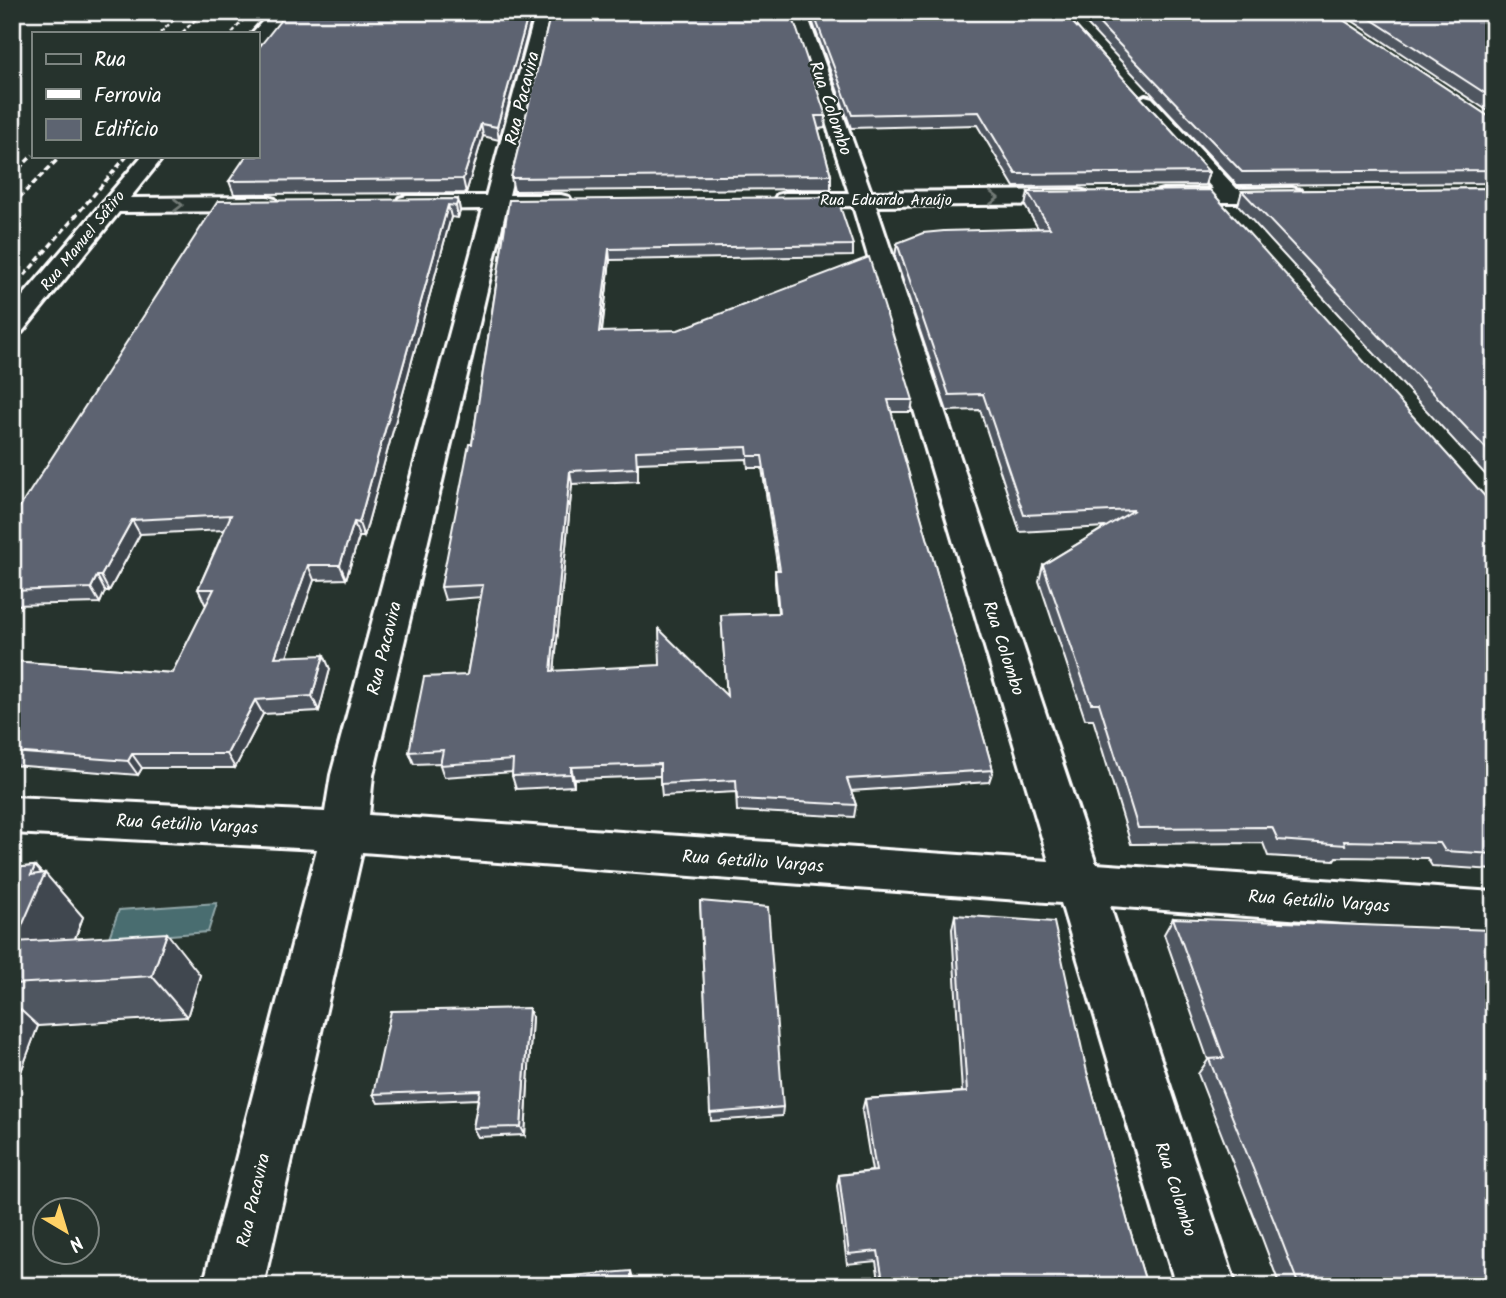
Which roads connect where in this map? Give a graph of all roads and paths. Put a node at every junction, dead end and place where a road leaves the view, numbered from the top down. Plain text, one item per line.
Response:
1 (280, 12) edge
2 (544, 12) edge
3 (798, 12) edge
4 (259, 36) edge
5 (1134, 91) edge
6 (151, 158) edge
7 (1314, 195) edge
8 (1106, 197) edge
9 (1147, 197) edge
10 (862, 199) junction
11 (767, 200) edge
12 (578, 202) edge
13 (497, 203) junction
14 (290, 204) edge
15 (388, 204) edge
16 (110, 205) junction
17 (1228, 205) junction
18 (12, 326) edge
19 (12, 815) edge
20 (344, 832) junction
21 (1079, 883) junction
22 (1494, 913) edge
23 (233, 1286) edge
24 (1206, 1286) edge

1 - 4 street
2 - 13 street, Rua Pacavira
3 - 10 street, Rua Colombo
5 - 17 street
6 - 16 street, Rua Manuel Sátiro
7 - 17 street
10 -> 8 street, Rua Eduardo Araújo
9 - 17 street
10 - 11 street, Rua Eduardo Araújo
10 - 21 street, Rua Colombo
12 - 13 street
13 - 15 street
13 - 20 street, Rua Pacavira
16 -> 14 street
16 - 18 street, Rua Manuel Sátiro
19 - 20 street, Rua Getúlio Vargas
20 - 21 street, Rua Getúlio Vargas
20 - 23 street, Rua Pacavira
21 - 22 street, Rua Getúlio Vargas
21 - 24 street, Rua Colombo

